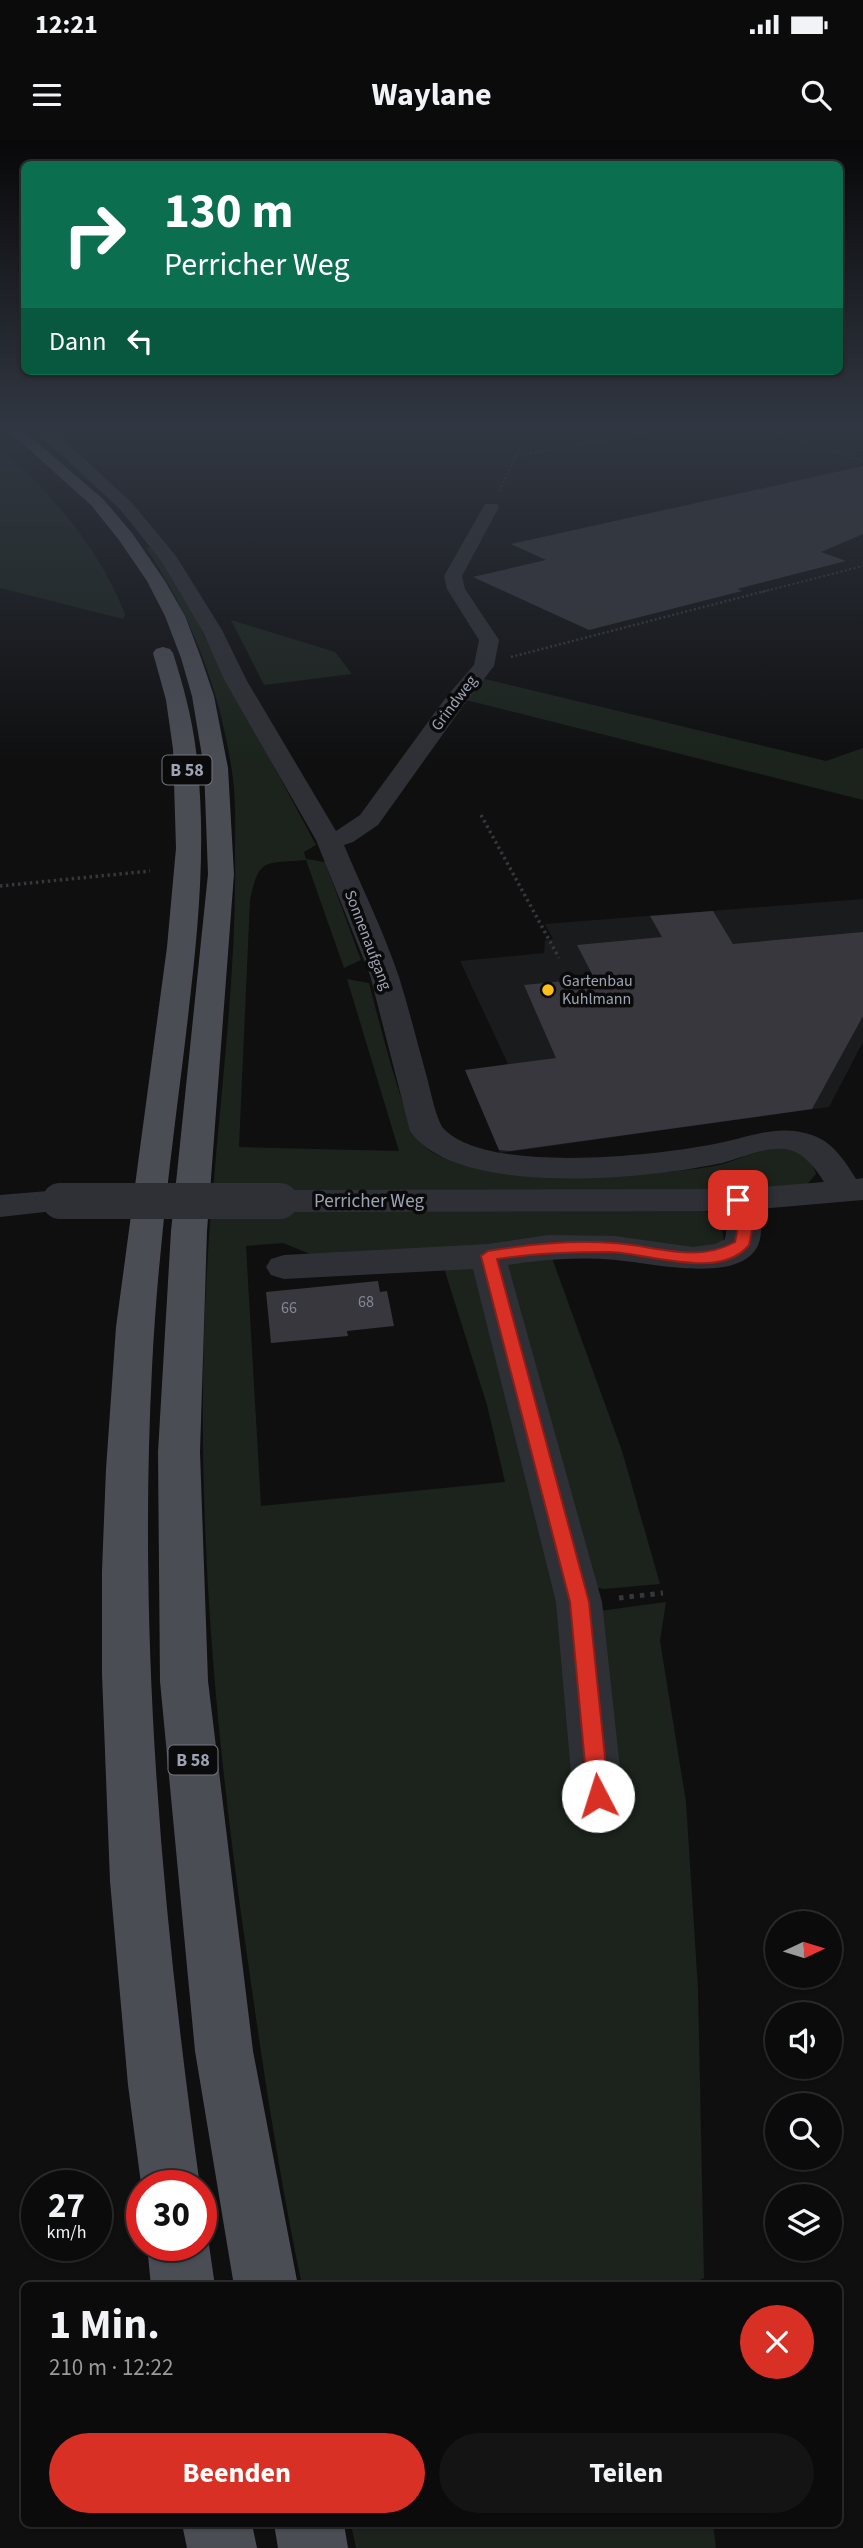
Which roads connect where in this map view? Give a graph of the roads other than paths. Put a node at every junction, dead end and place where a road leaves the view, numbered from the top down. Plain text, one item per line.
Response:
1 (105, 539) edge
2 (128, 539) edge
3 (153, 539) edge
4 (473, 539) edge
5 (329, 840) junction
6 (855, 1190) edge
7 (738, 1200) junction
8 (0, 1206) edge
9 (488, 1256) junction
10 (284, 1267) dead end
11 (598, 1796) dead end
12 (168, 2170) edge
13 (180, 2261) edge
14 (183, 2282) edge
15 (265, 2282) edge
16 (218, 2527) edge
17 (310, 2527) edge
18 (222, 2548) edge
19 (313, 2548) edge

1 - 12 main road, B 58
2 - 15 main road, B 58
3 - 5 street, Sonnenaufgang
4 - 5 street, Grindweg
5 - 6 street, Sonnenaufgang
6 - 7 street, Perricher Weg
7 - 8 street, Perricher Weg, bridge
7 - 9 street
9 - 10 street
9 - 11 street
13 - 14 main road
16 - 18 main road
17 - 19 main road

